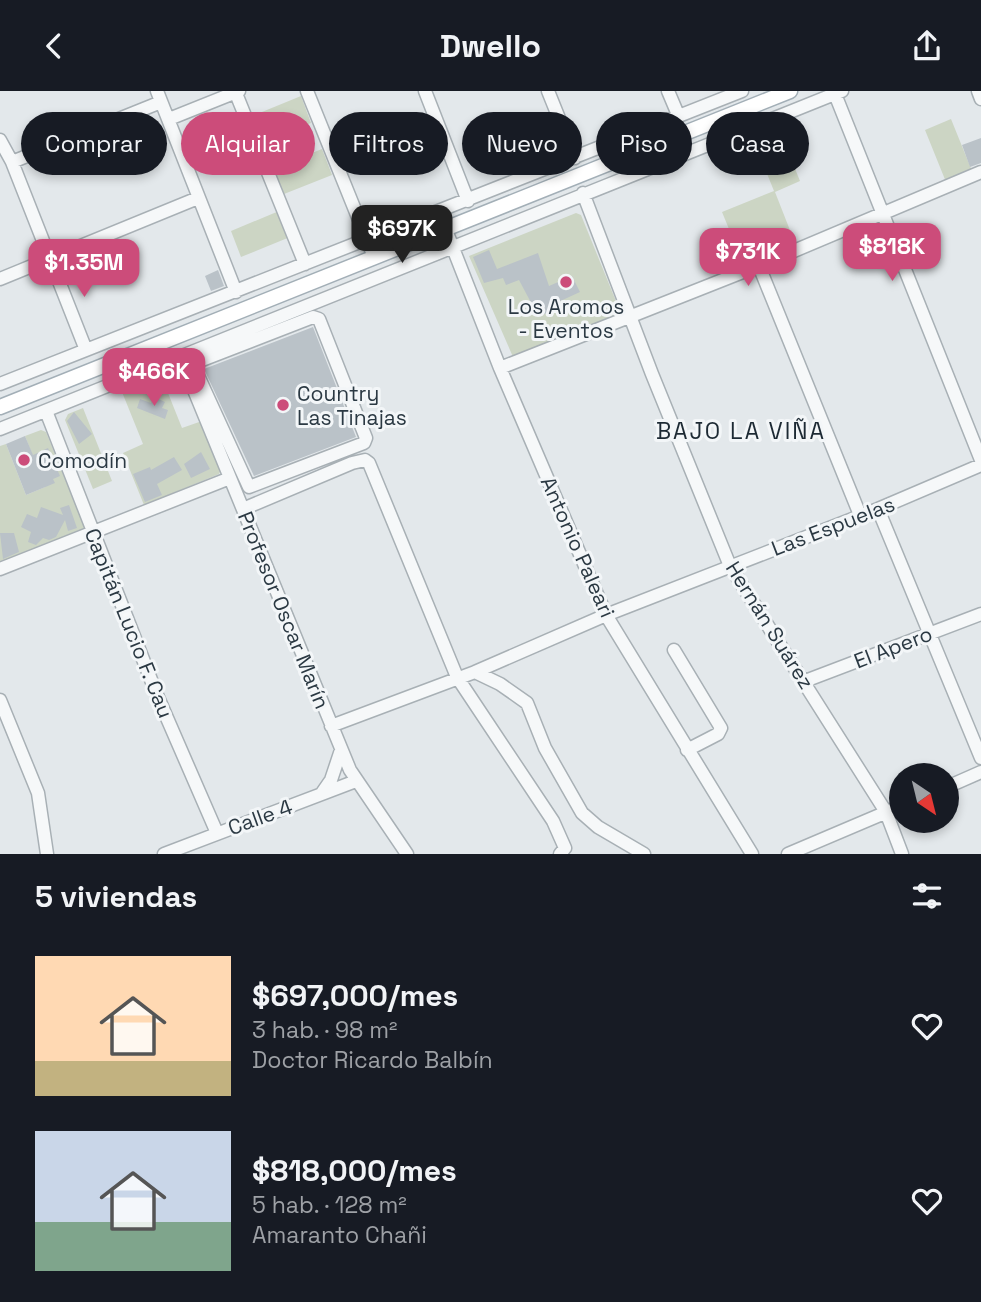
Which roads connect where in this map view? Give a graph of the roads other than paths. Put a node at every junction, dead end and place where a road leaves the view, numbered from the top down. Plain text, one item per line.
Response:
1 (237, 91) edge
2 (307, 91) edge
3 (425, 91) edge
4 (548, 91) edge
5 (668, 91) edge
6 (742, 91) edge
7 (765, 91) edge
8 (790, 91) edge
9 (978, 91) edge
10 (839, 92) edge
11 (159, 97) edge
12 (981, 99) edge
13 (557, 112) edge
14 (676, 112) edge
15 (690, 112) edge
16 (169, 119) junction
17 (0, 140) edge
18 (12, 162) junction
19 (981, 172) edge
20 (531, 175) edge
21 (583, 193) junction
22 (198, 198) junction
23 (468, 201) junction
24 (882, 215) junction
25 (444, 224) junction
26 (452, 245) junction
27 (370, 249) junction
28 (51, 259) junction
29 (305, 264) junction
30 (759, 265) junction
31 (0, 279) edge
32 (236, 292) junction
33 (630, 316) junction
34 (253, 333) junction
35 (86, 350) junction
36 (180, 356) junction
37 (500, 368) junction
38 (0, 384) edge
39 (0, 398) edge
40 (0, 407) edge
41 (46, 411) junction
42 (0, 429) edge
43 (981, 463) edge
44 (230, 478) junction
45 (243, 509) junction
46 (878, 509) junction
47 (860, 515) junction
48 (92, 532) junction
49 (730, 566) junction
50 (0, 569) edge
51 (981, 614) edge
52 (606, 615) junction
53 (929, 632) junction
54 (674, 650) dead end
55 (475, 672) junction
56 (457, 677) junction
57 (805, 681) junction
58 (0, 700) edge
59 (331, 726) junction
60 (341, 750) junction
61 (688, 750) junction
62 (981, 758) edge
63 (981, 772) edge
64 (356, 781) junction
65 (959, 782) edge
66 (321, 794) junction
67 (889, 811) edge
68 (886, 812) junction
69 (217, 833) junction
70 (47, 854) edge
71 (164, 854) edge
72 (407, 854) edge
73 (560, 854) edge
74 (644, 854) edge
75 (752, 854) edge
76 (788, 854) edge
77 (902, 854) edge

1 - 16 street
1 - 29 street
2 - 27 street
3 - 23 street
4 - 13 street
5 - 14 street
6 - 15 street
7 - 25 main road
8 - 25 main road
9 - 12 street
10 - 21 street
10 - 24 street
11 - 16 street
11 - 18 street
16 - 22 street
17 - 18 street
18 - 28 street
19 - 24 street
20 - 23 street
21 - 26 street
21 - 33 street, Hernán Suárez
22 - 28 street
22 - 32 street
23 - 27 street
24 - 30 street
24 - 43 street
25 - 26 street, Antonio Paleari
25 - 27 main road
26 - 34 street
26 - 37 street, Antonio Paleari
27 - 29 street
27 - 39 main road
27 - 40 main road
28 - 31 street
28 - 35 street
29 - 32 street
30 - 33 street
30 - 47 street
32 - 35 street
33 - 37 street
33 - 49 street, Hernán Suárez
34 - 34 street
34 - 36 street
35 - 38 street
36 - 41 street
36 - 44 street, Profesor Oscar Marín
37 - 52 street, Antonio Paleari
41 - 42 street
41 - 48 street, Capitán Lucio F. Cau
43 - 46 street, Las Espuelas
44 - 45 street, Profesor Oscar Marín
44 - 48 street
45 - 56 street
45 - 59 street, Profesor Oscar Marín
46 - 47 street, Las Espuelas
46 - 53 street
47 - 49 street, Las Espuelas
48 - 50 street
48 - 69 street, Capitán Lucio F. Cau
49 - 52 street, Las Espuelas
49 - 57 street, Hernán Suárez
51 - 53 street, El Apero
52 - 55 street, Las Espuelas
52 - 61 street, Antonio Paleari
53 - 57 street, El Apero
53 - 62 street
54 - 61 street
55 - 56 street, Las Espuelas
55 - 74 street
56 - 59 street, Las Espuelas
56 - 73 street
57 - 68 street, Hernán Suárez
58 - 70 street
59 - 60 street, Profesor Oscar Marín
60 - 64 street, Profesor Oscar Marín
60 - 66 street
61 - 75 street, Antonio Paleari
63 - 65 street
64 - 66 street, Calle 4
64 - 72 street, Profesor Oscar Marín
66 - 69 street, Calle 4
67 - 68 street
68 - 76 street
68 - 77 street, Hernán Suárez
69 - 71 street, Calle 4

